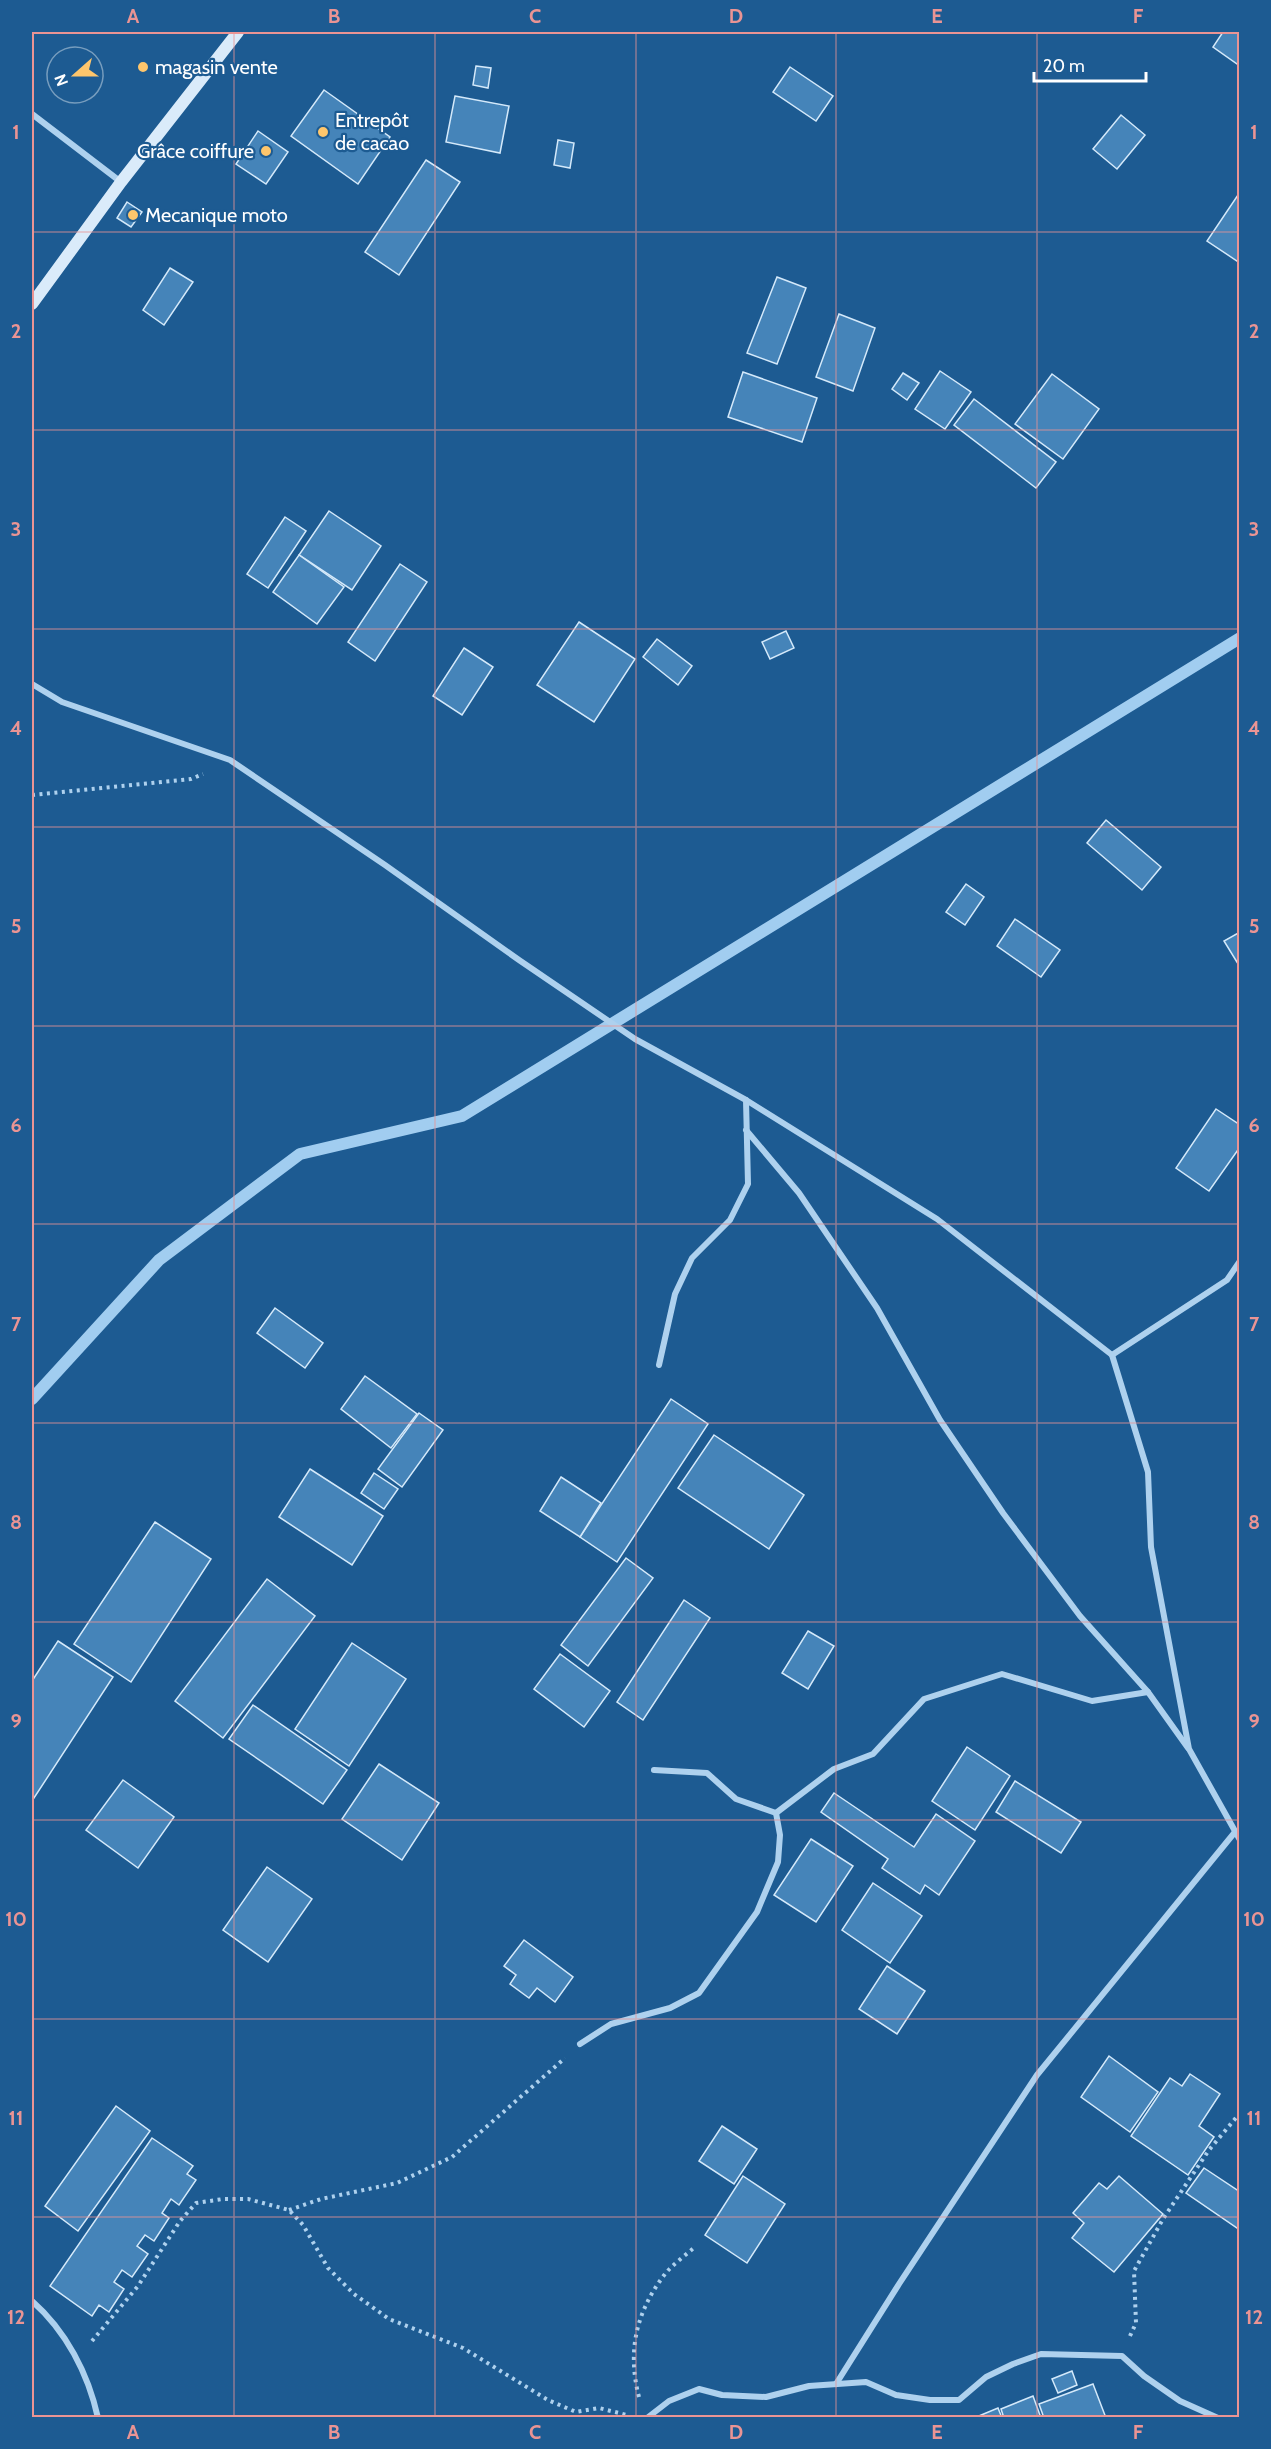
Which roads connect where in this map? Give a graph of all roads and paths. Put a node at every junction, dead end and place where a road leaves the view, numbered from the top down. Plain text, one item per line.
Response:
1 (238, 32) edge
2 (32, 114) edge
3 (121, 182) junction
4 (32, 304) edge
5 (32, 684) edge
6 (230, 760) junction
7 (32, 795) edge
8 (746, 1100) junction
9 (746, 1130) junction
10 (1239, 1261) edge
11 (1112, 1354) junction
12 (659, 1365) dead end
13 (1148, 1692) junction
14 (1189, 1749) junction
15 (654, 1770) dead end
16 (776, 1813) junction
17 (1235, 1832) junction
18 (1239, 1840) edge
19 (580, 2044) joint
20 (1239, 2113) edge
21 (289, 2210) junction
22 (696, 2246) dead end
23 (32, 2301) edge
24 (1122, 2356) junction
25 (76, 2360) junction
26 (836, 2384) junction
27 (642, 2407) dead end
28 (630, 2415) dead end
29 (98, 2418) edge
30 (647, 2418) edge
31 (1218, 2418) edge

1 - 3 main road
2 - 3 street
3 - 4 main road
5 - 6 street
6 - 7 path
6 - 8 street
8 - 9 street
8 - 11 street
9 - 12 street
9 - 13 street
10 - 11 street
11 - 14 street
13 - 14 street
13 - 16 street
14 - 17 street
15 - 16 street
16 - 19 street
17 - 18 street
17 - 26 street
19 - 21 path
20 - 24 path
21 - 25 path
21 - 28 path
22 - 27 path
23 - 25 street
24 - 26 street
24 - 31 street
25 - 29 street
26 - 30 street

